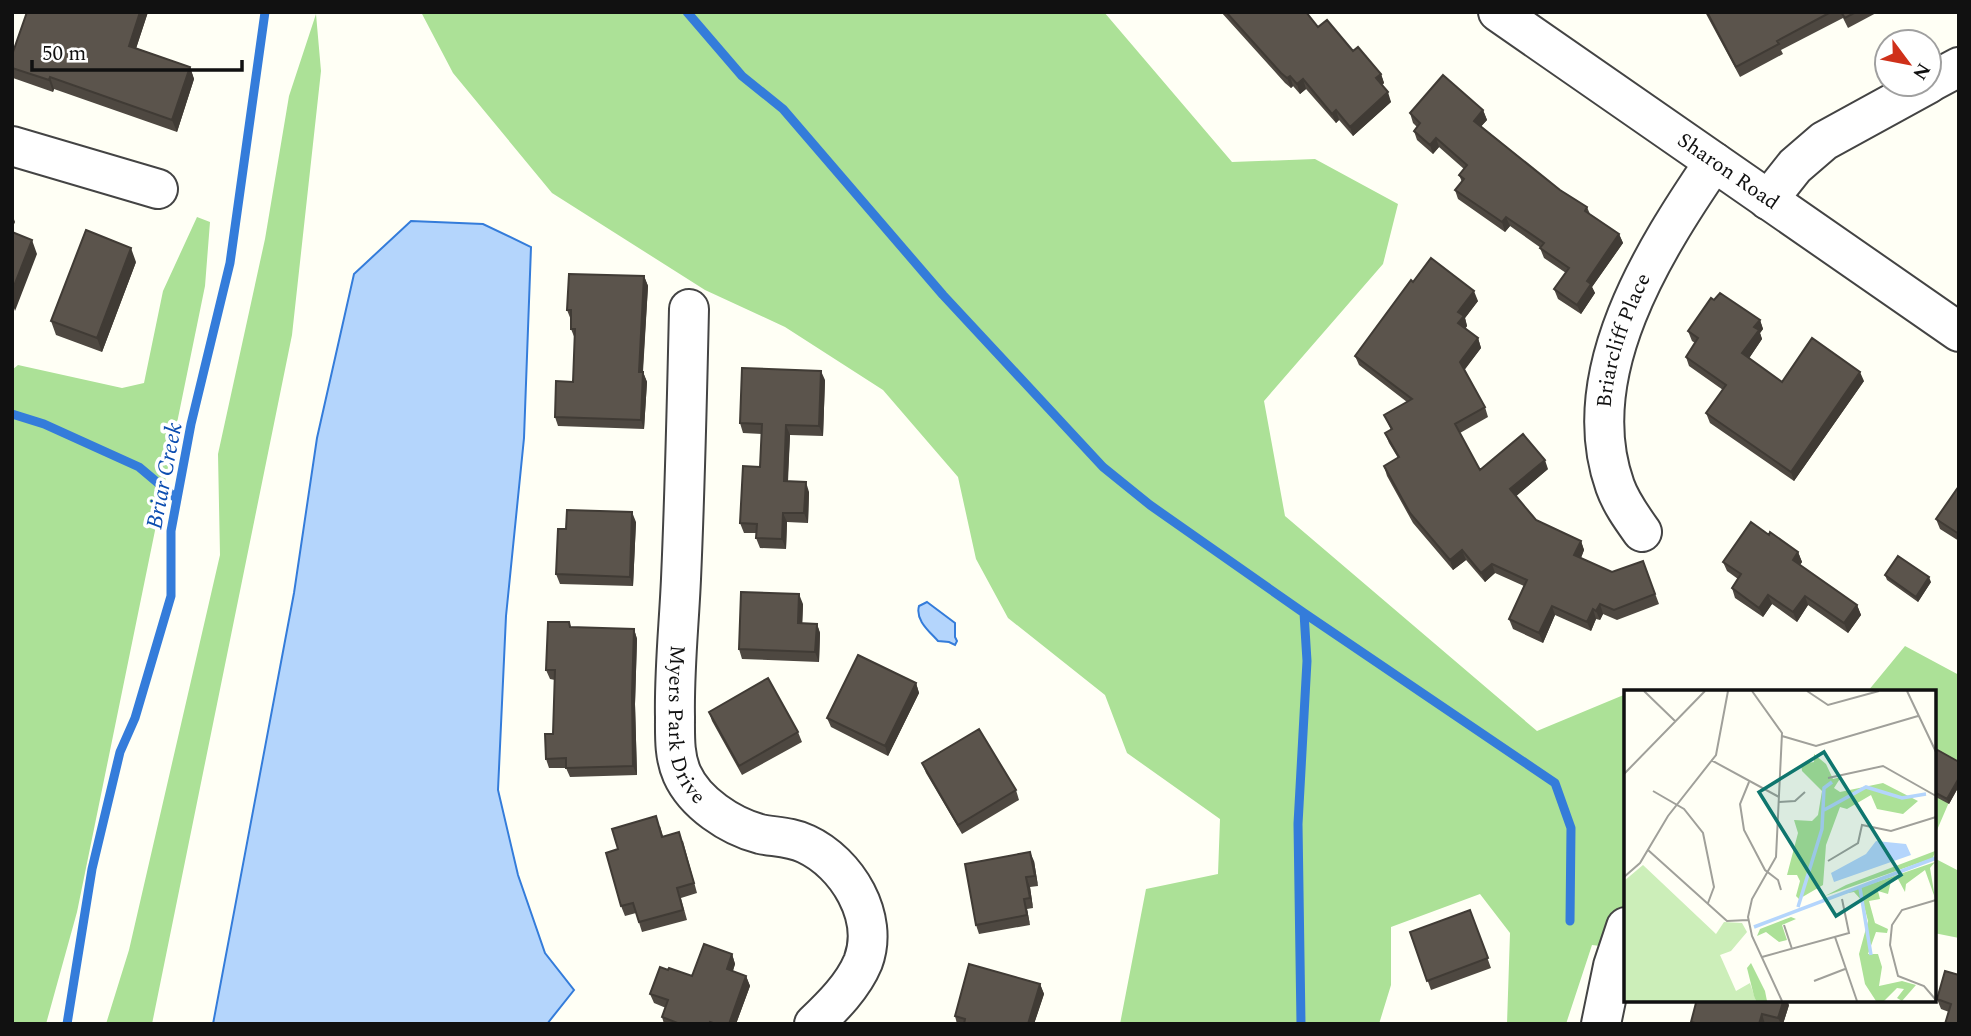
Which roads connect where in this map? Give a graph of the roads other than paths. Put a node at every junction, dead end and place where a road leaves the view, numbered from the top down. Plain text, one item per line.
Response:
1 (1498, 12) edge
2 (1959, 67) edge
3 (1943, 76) edge
4 (1902, 98) edge
5 (12, 146) edge
6 (1714, 162) junction
7 (158, 190) dead end
8 (1768, 200) junction
9 (689, 309) dead end
10 (1959, 332) edge
11 (1642, 532) dead end
12 (1624, 933) edge
13 (814, 1024) edge
14 (1601, 1024) edge

1 - 6 street, Sharon Road
2 - 3 street
4 - 8 street
5 - 7 street
6 - 8 street, Sharon Road
6 - 11 street, Briarcliff Place
8 - 10 street, Sharon Road
9 - 13 street, Myers Park Drive
12 - 14 street

